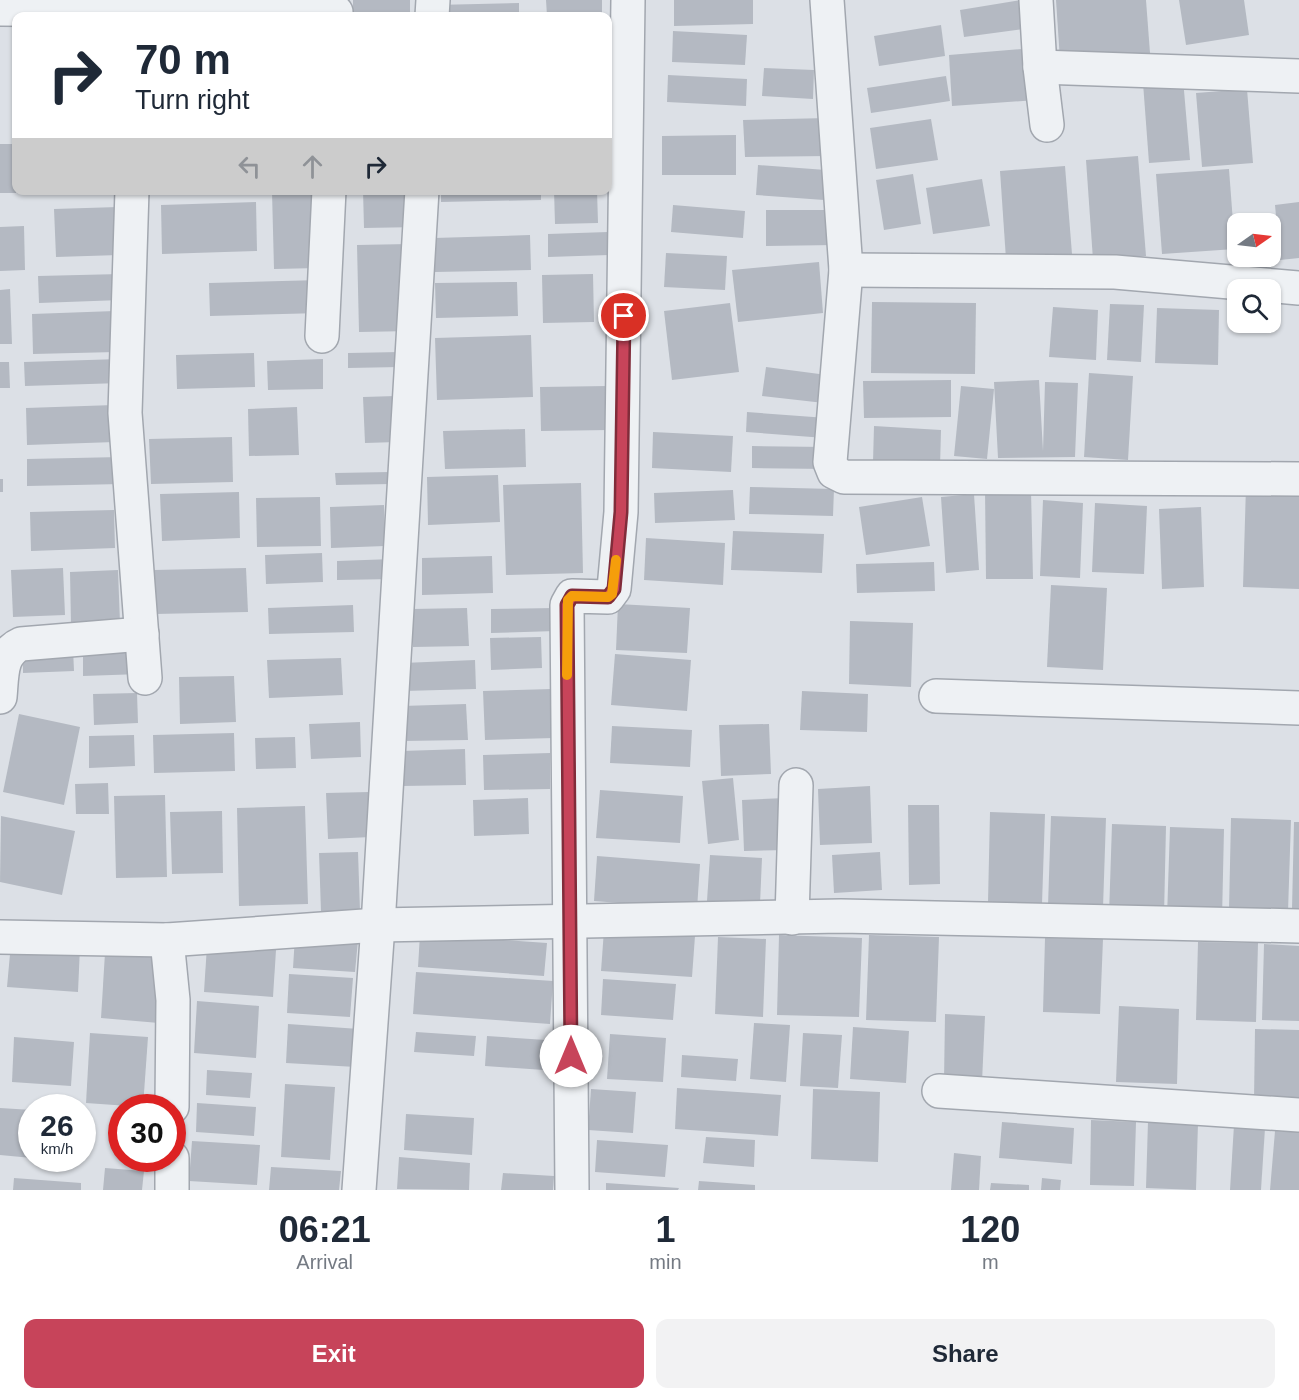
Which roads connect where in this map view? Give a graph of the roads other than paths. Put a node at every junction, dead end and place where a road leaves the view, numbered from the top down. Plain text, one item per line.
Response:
1 (628, 0) edge
2 (827, 0) edge
3 (1036, 0) edge
4 (0, 9) edge
5 (138, 9) edge
6 (337, 9) edge
7 (1040, 67) junction
8 (1299, 76) edge
9 (1047, 125) dead end
10 (132, 195) edge
11 (329, 195) edge
12 (422, 195) edge
13 (846, 270) junction
14 (1299, 288) edge
15 (322, 336) dead end
16 (1299, 479) edge
17 (142, 634) junction
18 (145, 678) dead end
19 (936, 696) dead end
20 (0, 697) edge
21 (1299, 708) edge
22 (796, 785) dead end
23 (792, 918) junction
24 (571, 922) junction
25 (378, 925) junction
26 (1299, 926) edge
27 (0, 937) edge
28 (167, 940) junction
29 (939, 1091) dead end
30 (172, 1094) edge
31 (1299, 1115) edge
32 (172, 1172) edge
33 (172, 1190) edge
34 (359, 1190) edge
35 (572, 1190) edge

1 - 24 street
2 - 13 street
3 - 7 street
4 - 5 street
5 - 6 street
7 - 8 street
7 - 9 street
10 - 17 street
11 - 15 street
12 - 25 street
13 - 14 street
13 - 16 street
17 - 18 street
17 - 20 street
19 - 21 street
22 - 23 street
23 - 24 street
23 - 26 street
24 - 25 street
24 - 35 street
25 - 28 street
25 - 34 street
27 - 28 street
28 - 30 street
29 - 31 street
32 - 33 street

